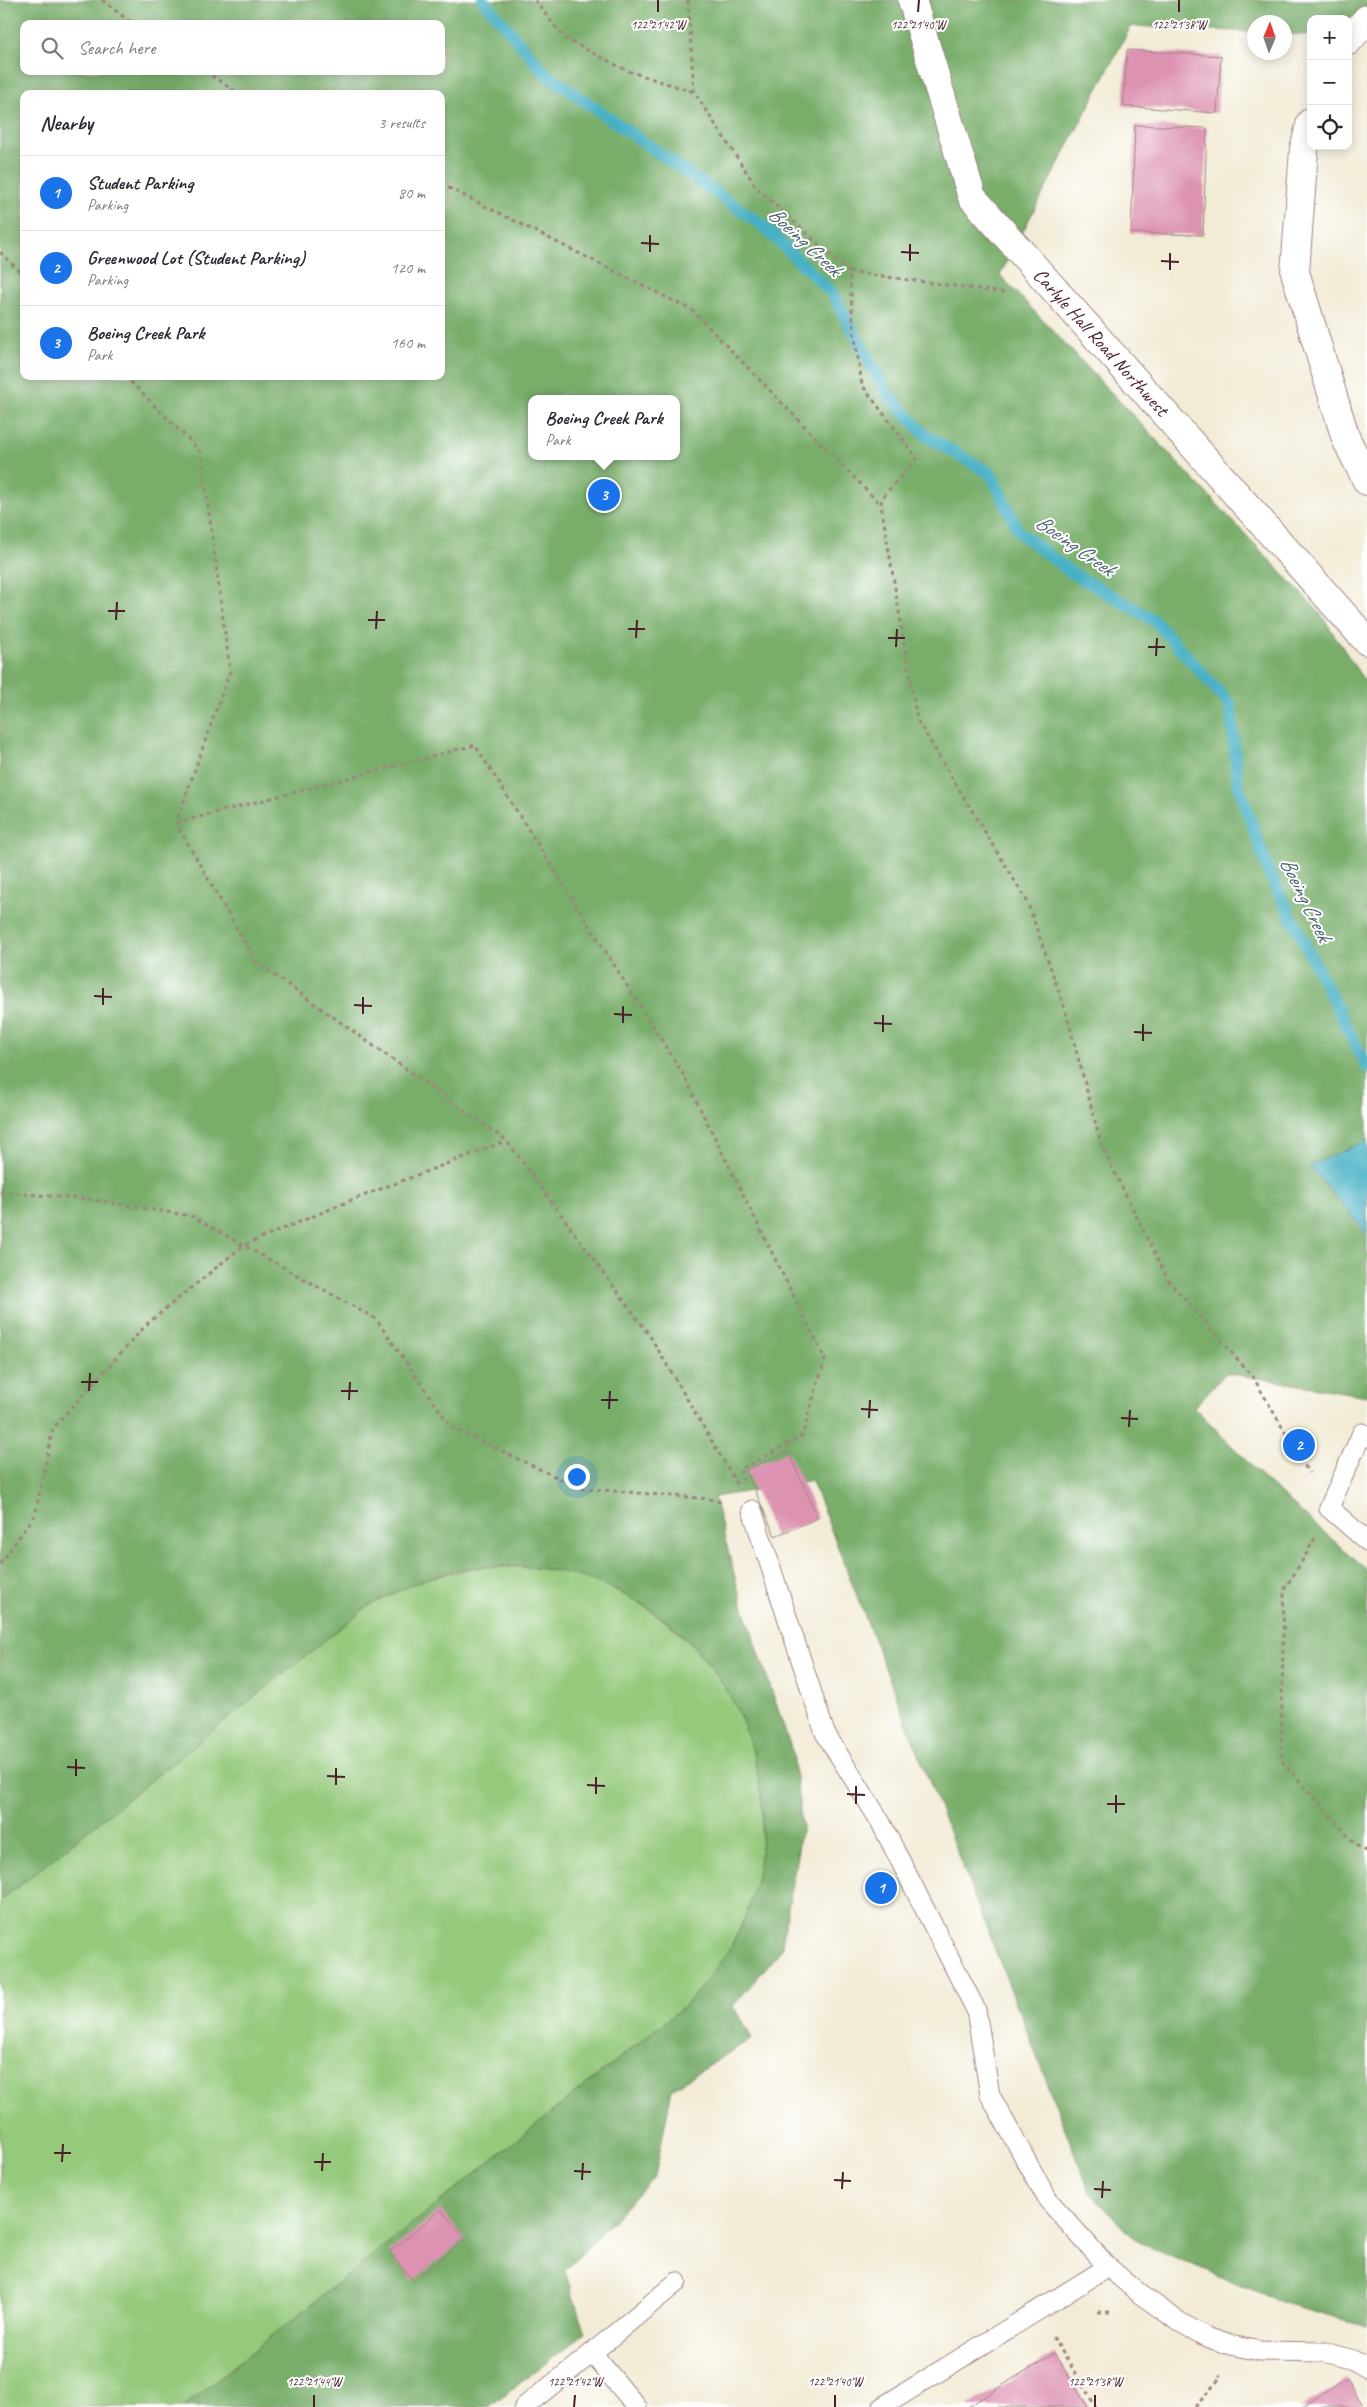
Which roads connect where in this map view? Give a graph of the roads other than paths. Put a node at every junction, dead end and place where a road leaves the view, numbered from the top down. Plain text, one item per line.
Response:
1 (912, 0) edge
2 (1367, 19) edge
3 (1352, 36) edge
4 (1307, 137) edge
5 (1367, 481) edge
6 (1367, 641) edge
7 (1367, 1437) edge
8 (752, 1510) road end
9 (1367, 1541) edge
10 (1108, 2267) junction
11 (676, 2282) dead end
12 (592, 2353) junction
13 (1367, 2368) edge
14 (524, 2407) edge
15 (637, 2407) edge
16 (882, 2407) edge

1 - 6 street, Carlyle Hall Road Northwest
2 - 3 street
4 - 5 street
7 - 9 lane
8 - 10 lane
10 - 13 lane
10 - 16 lane
11 - 12 lane
12 - 14 lane
12 - 15 lane

